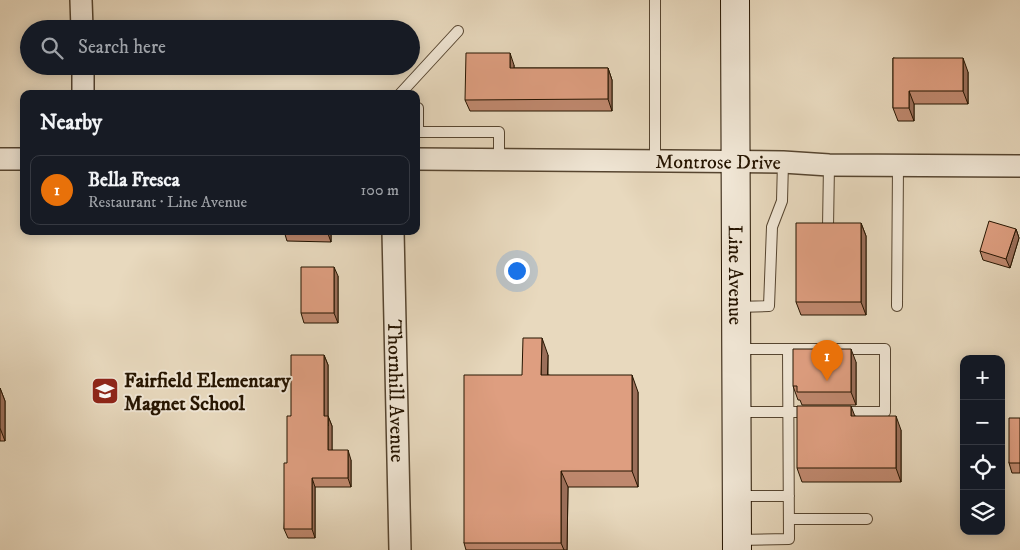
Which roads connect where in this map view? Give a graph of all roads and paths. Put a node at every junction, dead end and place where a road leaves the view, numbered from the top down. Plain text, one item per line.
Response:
1 (81, 0) edge
2 (655, 0) edge
3 (735, 0) edge
4 (82, 20) edge
5 (458, 31) dead end
6 (420, 72) edge
7 (82, 75) edge
8 (417, 75) edge
9 (83, 90) edge
10 (404, 90) edge
11 (420, 132) edge
12 (0, 159) edge
13 (20, 159) edge
14 (420, 159) edge
15 (499, 160) junction
16 (655, 161) junction
17 (735, 162) junction
18 (782, 162) junction
19 (829, 165) junction
20 (898, 165) junction
21 (1020, 166) edge
22 (828, 227) edge
23 (393, 235) edge
24 (897, 306) dead end
25 (736, 307) junction
26 (736, 349) junction
27 (788, 349) junction
28 (736, 412) junction
29 (788, 412) junction
30 (736, 496) junction
31 (789, 496) junction
32 (789, 519) junction
33 (867, 519) dead end
34 (737, 545) edge
35 (400, 550) edge

1 - 4 street
2 - 16 lane
3 - 17 main road, Line Avenue
5 - 6 lane
7 - 9 street
8 - 10 lane
11 - 15 lane
12 - 13 street
14 - 15 street, Montrose Drive
15 - 16 street, Montrose Drive
16 - 17 street, Montrose Drive
17 - 18 street, Montrose Drive
17 - 25 main road, Line Avenue
18 - 19 street, Montrose Drive
18 - 25 lane
19 - 20 street, Montrose Drive
19 - 22 lane
20 - 21 street, Montrose Drive
20 - 24 lane
23 - 35 street, Thornhill Avenue
25 - 26 main road, Line Avenue
26 - 27 lane
26 - 28 main road, Line Avenue
27 - 29 lane
27 - 29 lane
28 - 29 lane
28 - 30 main road, Line Avenue
29 - 31 lane
30 - 31 lane
30 - 34 main road, Line Avenue
31 - 32 lane
32 - 33 lane
32 - 34 lane

